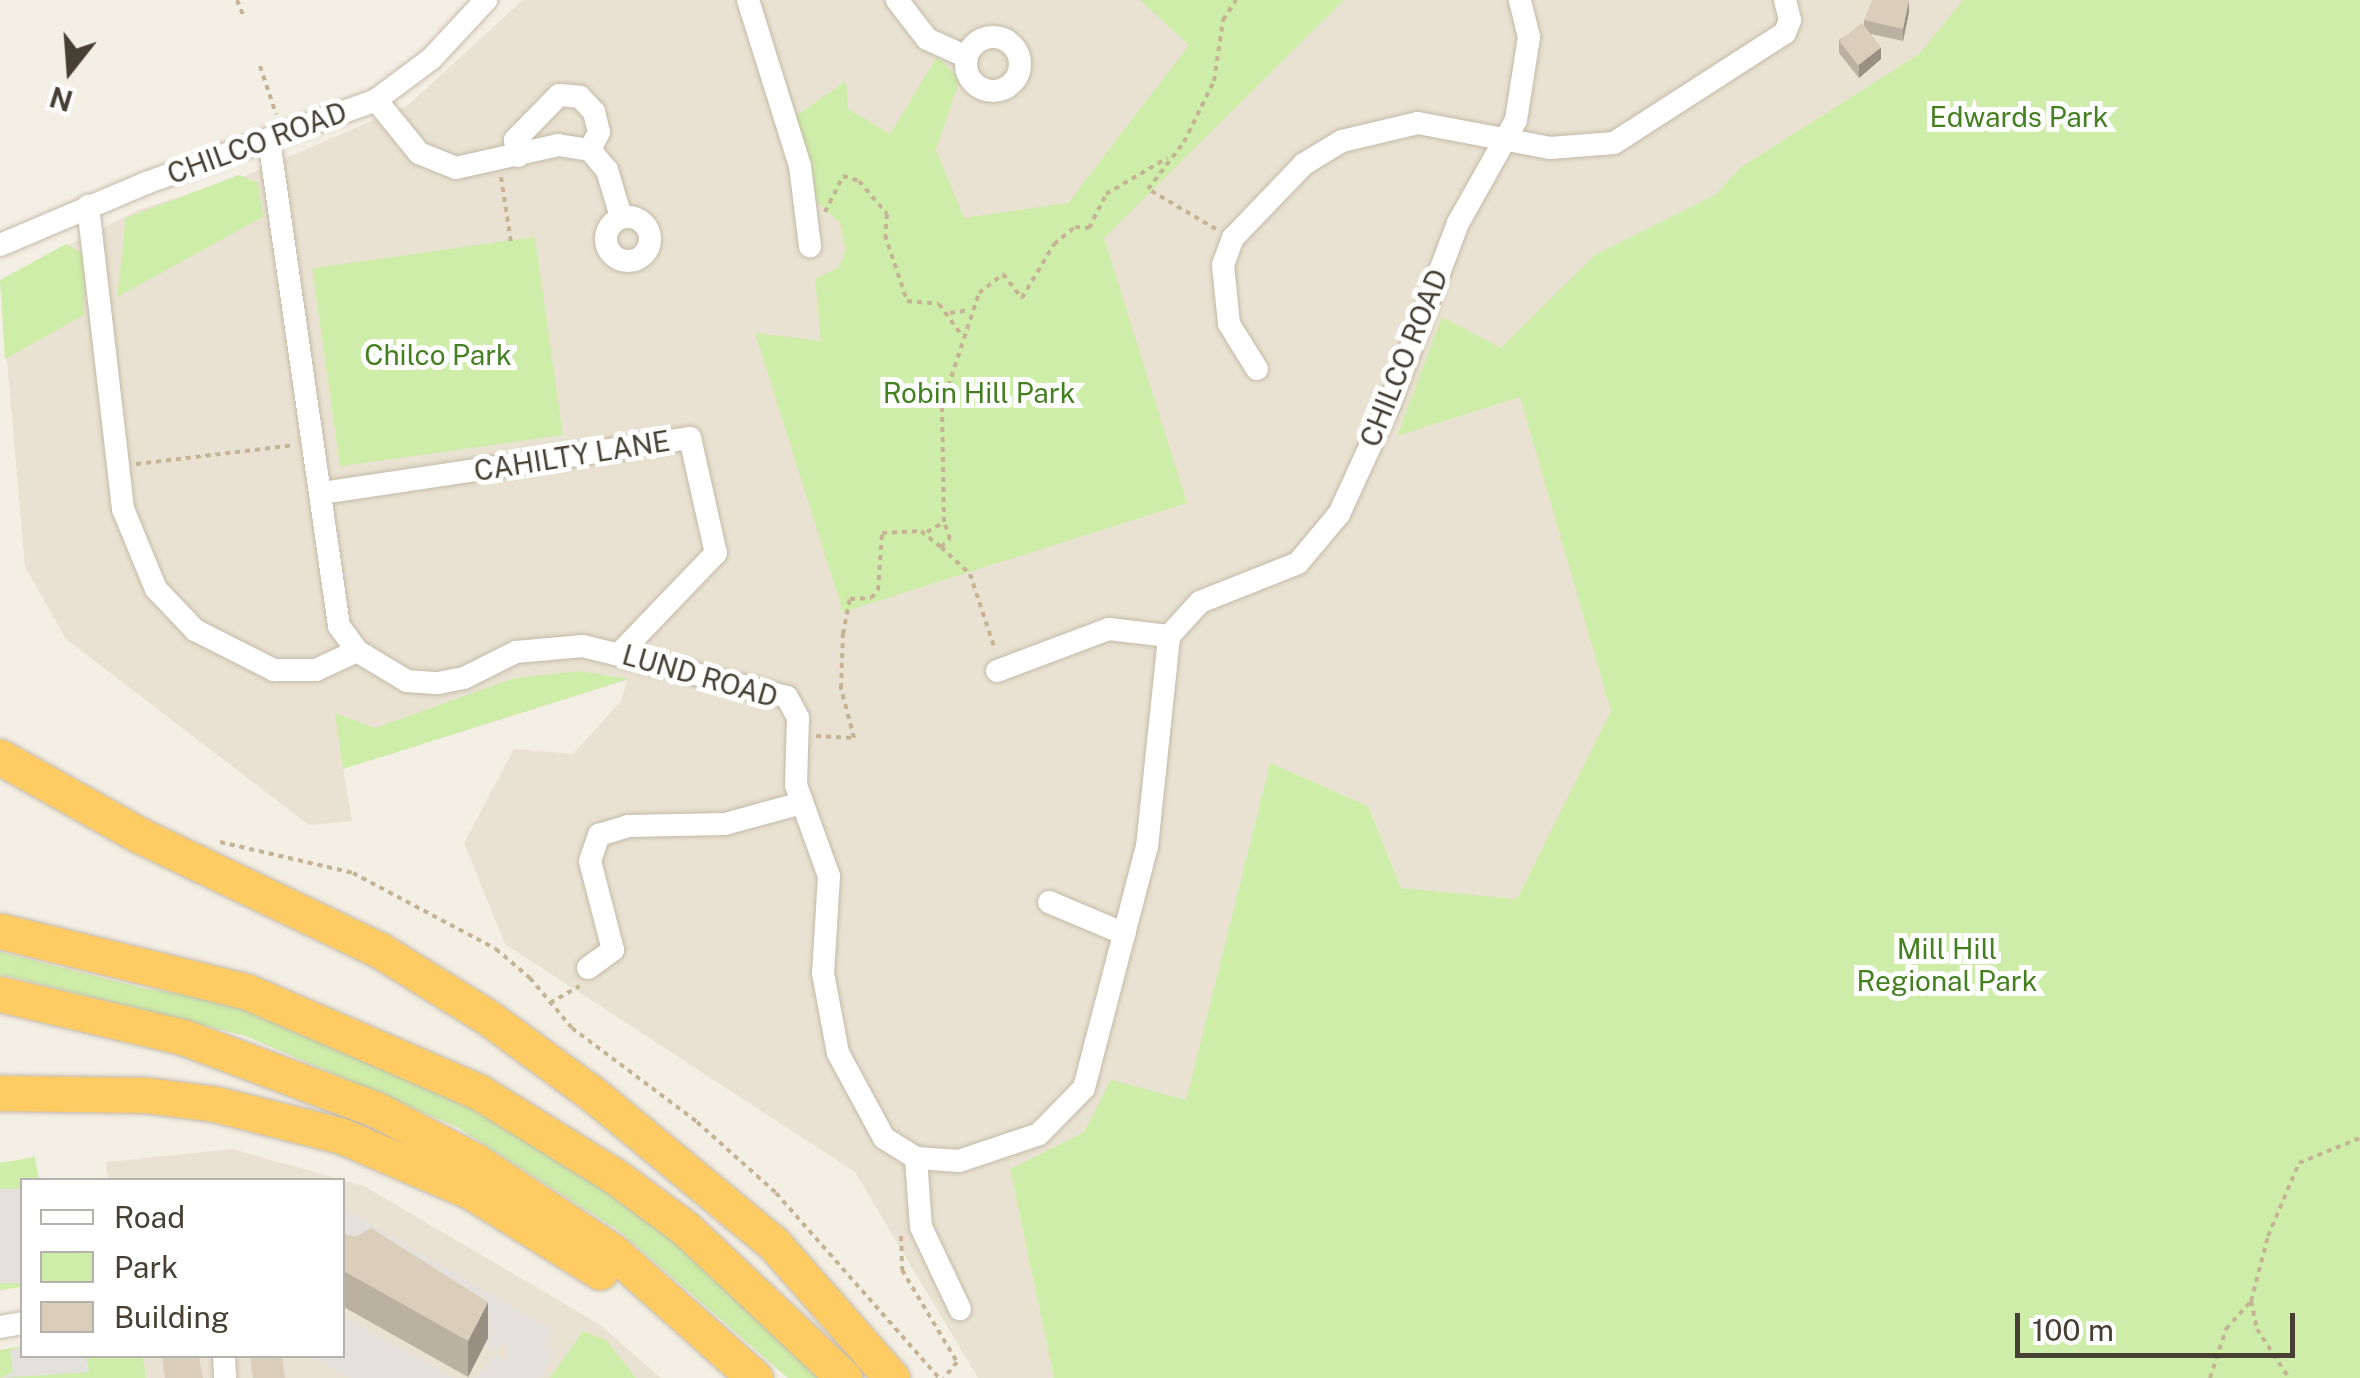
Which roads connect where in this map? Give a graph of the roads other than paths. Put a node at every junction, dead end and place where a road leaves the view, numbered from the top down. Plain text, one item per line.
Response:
1 (486, 0) edge
2 (748, 0) edge
3 (898, 0) edge
4 (1520, 0) edge
5 (1785, 0) edge
6 (967, 57) dead end
7 (376, 100) junction
8 (276, 138) junction
9 (1509, 138) junction
10 (590, 150) junction
11 (509, 159) junction
12 (88, 206) junction
13 (622, 217) dead end
14 (0, 244) edge
15 (810, 246) dead end
16 (1257, 369) dead end
17 (322, 493) junction
18 (1168, 636) junction
19 (357, 651) junction
20 (622, 651) junction
21 (997, 671) road end
22 (0, 756) edge
23 (0, 784) edge
24 (801, 803) junction
25 (140, 835) junction
26 (1049, 902) dead end
27 (0, 931) edge
28 (1125, 934) junction
29 (588, 968) road end
30 (0, 994) edge
31 (0, 1093) edge
32 (916, 1158) junction
33 (960, 1308) dead end
34 (731, 1378) edge
35 (755, 1378) edge
36 (844, 1378) edge
37 (892, 1378) edge

1 - 7 street, CHILCO ROAD
2 - 15 street
3 - 6 street
4 - 9 street, CHILCO ROAD
5 - 9 street
7 - 8 street, CHILCO ROAD
7 - 11 street
8 - 12 street, CHILCO ROAD
8 - 17 street
9 - 16 street
9 - 18 street, CHILCO ROAD
10 - 11 street
10 - 11 street
10 - 13 street
12 - 14 street, CHILCO ROAD
12 - 19 street
17 - 19 street
17 - 20 street, CAHILTY LANE
18 - 21 street
18 - 28 street
19 - 20 street, LUND ROAD
20 - 24 street, LUND ROAD
22 - 25 highway
23 - 25 highway
24 - 29 street
24 - 32 street, LUND ROAD
25 - 37 highway
26 - 28 street
27 - 36 highway
28 - 32 street
30 - 35 highway
31 - 34 highway
32 - 33 street

